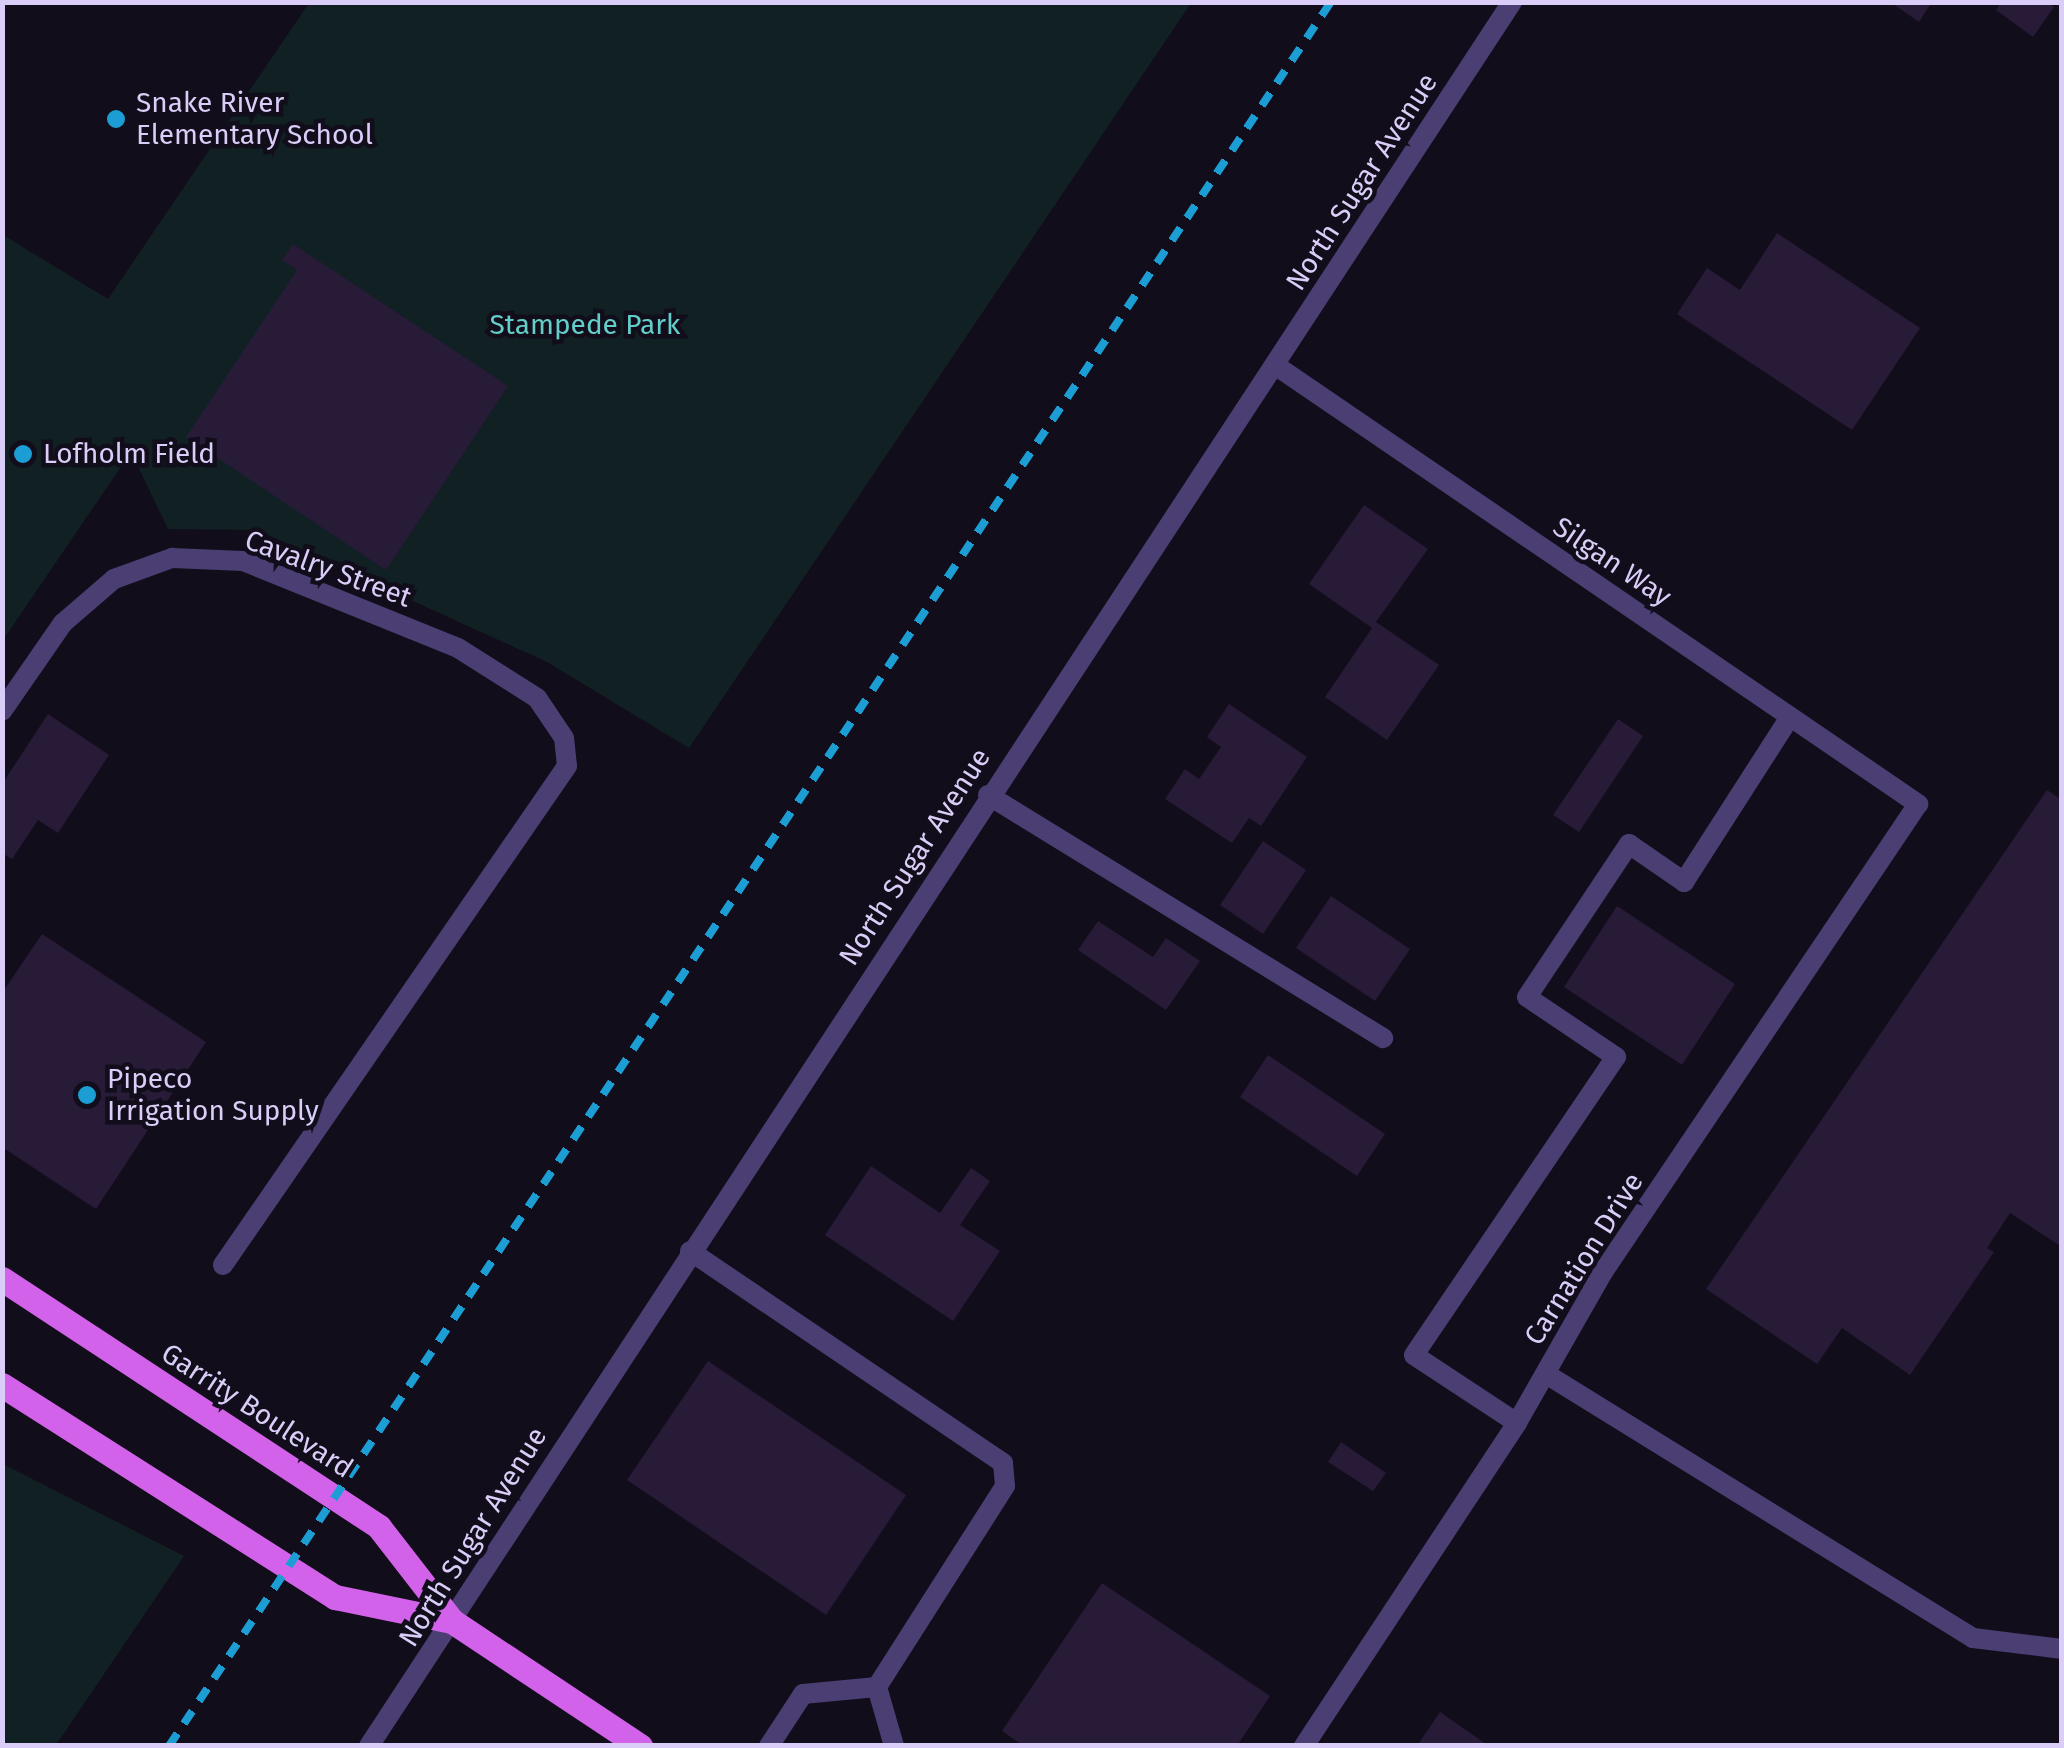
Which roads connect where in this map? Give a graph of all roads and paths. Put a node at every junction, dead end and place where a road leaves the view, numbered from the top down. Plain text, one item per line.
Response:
1 (1512, 2) edge
2 (1275, 365) junction
3 (2, 711) edge
4 (1790, 718) junction
5 (988, 795) junction
6 (1918, 804) joint
7 (1382, 1038) dead end
8 (690, 1251) junction
9 (224, 1265) dead end
10 (2, 1279) edge
11 (1546, 1374) junction
12 (2, 1384) edge
13 (1517, 1423) junction
14 (452, 1622) junction
15 (2062, 1650) edge
16 (877, 1687) junction
17 (369, 1746) edge
18 (640, 1746) edge
19 (769, 1746) edge
20 (894, 1746) edge
21 (1304, 1746) edge

1 - 2 street, North Sugar Avenue
2 - 4 street, Silgan Way
2 - 5 street, North Sugar Avenue
3 - 9 street, Cavalry Street
4 - 6 street, Silgan Way
4 - 13 street
5 - 7 street
5 - 8 street, North Sugar Avenue
6 - 11 street, Carnation Drive
8 - 14 street, North Sugar Avenue
8 - 16 street
10 - 14 main road, Garrity Boulevard
11 - 13 street, Carnation Drive
11 - 15 street
12 - 14 main road, Garrity Boulevard
13 - 21 street, Carnation Drive
14 - 17 street, North Sugar Avenue
14 - 18 main road, Garrity Boulevard
16 - 19 street
16 - 20 street

